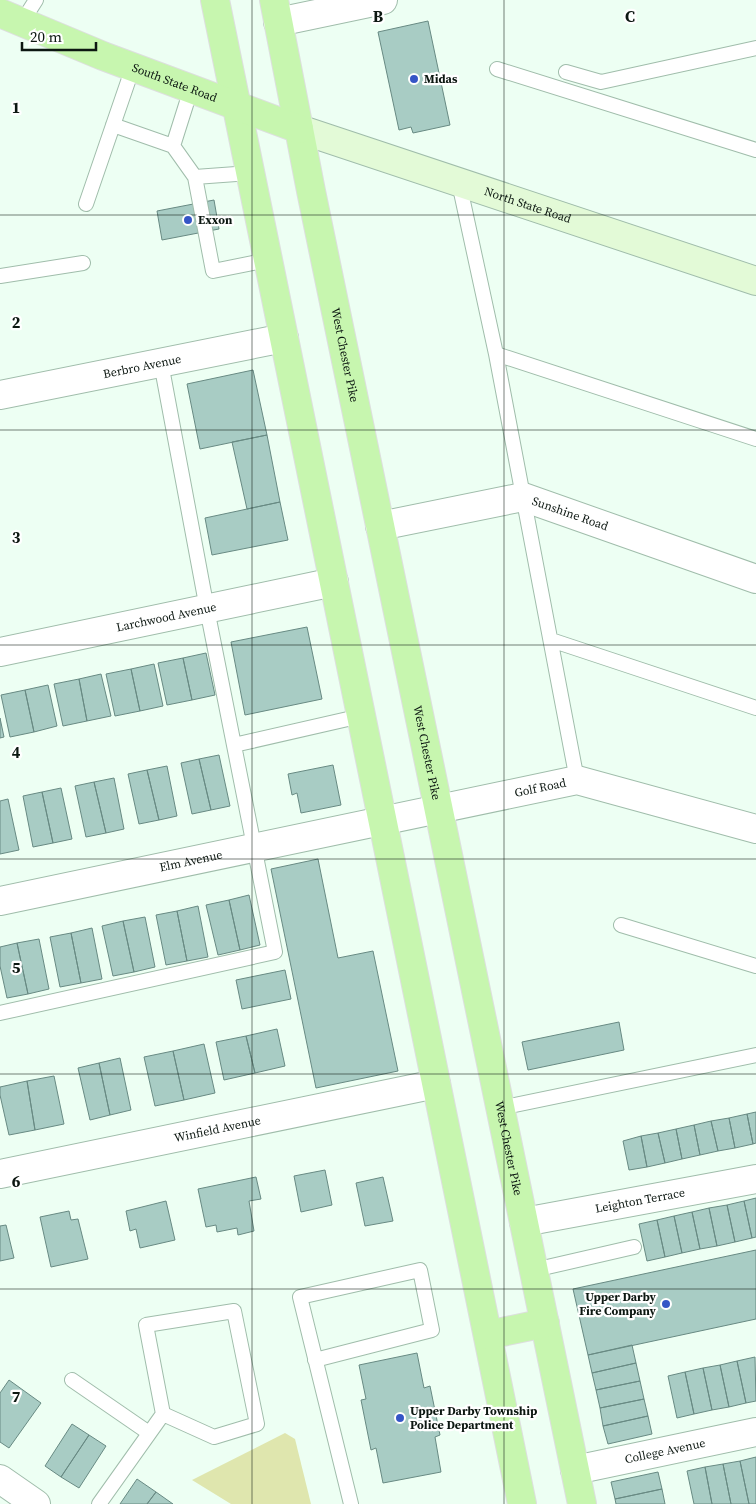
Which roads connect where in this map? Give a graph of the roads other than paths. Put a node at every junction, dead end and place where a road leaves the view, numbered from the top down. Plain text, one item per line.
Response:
1 (215, 0) edge
2 (383, 0) edge
3 (276, 11) edge
4 (19, 12) edge
5 (756, 48) edge
6 (133, 67) junction
7 (497, 69) dead end
8 (566, 72) dead end
9 (191, 89) junction
10 (236, 106) junction
11 (113, 125) junction
12 (299, 129) junction
13 (173, 146) junction
14 (756, 150) edge
15 (250, 173) junction
16 (195, 177) junction
17 (459, 183) junction
18 (86, 204) dead end
19 (268, 260) junction
20 (83, 263) dead end
21 (0, 276) edge
22 (756, 281) edge
23 (284, 338) junction
24 (496, 354) junction
25 (161, 363) junction
26 (0, 395) edge
27 (756, 439) edge
28 (523, 497) junction
29 (380, 526) junction
30 (756, 579) edge
31 (334, 582) junction
32 (207, 609) junction
33 (551, 640) junction
34 (0, 652) edge
35 (756, 708) edge
36 (361, 716) junction
37 (234, 745) junction
38 (577, 780) junction
39 (438, 808) junction
40 (382, 821) junction
41 (756, 829) edge
42 (255, 848) junction
43 (0, 901) edge
44 (621, 925) dead end
45 (756, 966) edge
46 (0, 1013) edge
47 (756, 1055) edge
48 (436, 1084) junction
49 (500, 1108) junction
50 (0, 1174) edge
51 (756, 1178) edge
52 (524, 1222) junction
53 (634, 1247) dead end
54 (534, 1270) junction
55 (545, 1323) junction
56 (488, 1335) junction
57 (315, 1360) junction
58 (72, 1380) dead end
59 (163, 1414) junction
60 (756, 1432) edge
61 (149, 1433) junction
62 (575, 1470) junction
63 (0, 1479) edge
64 (36, 1504) edge
65 (99, 1504) edge
66 (351, 1504) edge
67 (522, 1504) edge
68 (582, 1504) edge

1 - 10 main road
2 - 3 street
3 - 12 main road, West Chester Pike
4 - 6 main road, South State Road
5 - 8 lane
6 - 9 main road, South State Road
6 - 11 lane
7 - 14 lane
9 - 10 main road, South State Road
9 - 13 lane
10 - 12 main road, South State Road
10 - 15 main road
11 - 13 lane
11 - 18 lane
12 - 17 main road, North State Road
12 - 29 main road, West Chester Pike
13 - 16 lane
15 - 16 lane
15 - 19 main road
16 - 19 lane
17 - 22 main road, North State Road
17 - 24 lane
19 - 23 main road
20 - 21 lane
23 - 25 street, Berbro Avenue
23 - 31 main road
24 - 27 lane
24 - 28 lane
25 - 26 street, Berbro Avenue
25 - 32 lane
28 - 29 street, Sunshine Road
28 - 30 street, Sunshine Road
28 - 33 lane
29 - 39 main road, West Chester Pike
31 - 32 street, Larchwood Avenue
31 - 36 main road
32 - 34 street, Larchwood Avenue
32 - 37 lane
33 - 35 lane
33 - 38 lane
36 - 37 lane
36 - 40 main road
37 - 42 lane
38 - 39 street, Golf Road
38 - 41 street, Golf Road
39 - 40 street, Golf Road
39 - 49 main road, West Chester Pike
40 - 42 street, Elm Avenue
40 - 48 main road
42 - 43 street, Elm Avenue
42 - 46 lane
44 - 45 lane
47 - 49 lane
48 - 50 street, Winfield Avenue
48 - 56 main road
49 - 52 main road, West Chester Pike
51 - 52 street, Leighton Terrace
52 - 54 main road, West Chester Pike
53 - 54 lane
54 - 55 main road, West Chester Pike
55 - 56 main road
55 - 62 main road, West Chester Pike
56 - 67 main road
57 - 57 lane
57 - 66 lane
58 - 61 lane
59 - 59 lane
59 - 61 lane
60 - 62 street, College Avenue
61 - 65 lane
62 - 68 main road, West Chester Pike
63 - 64 street

